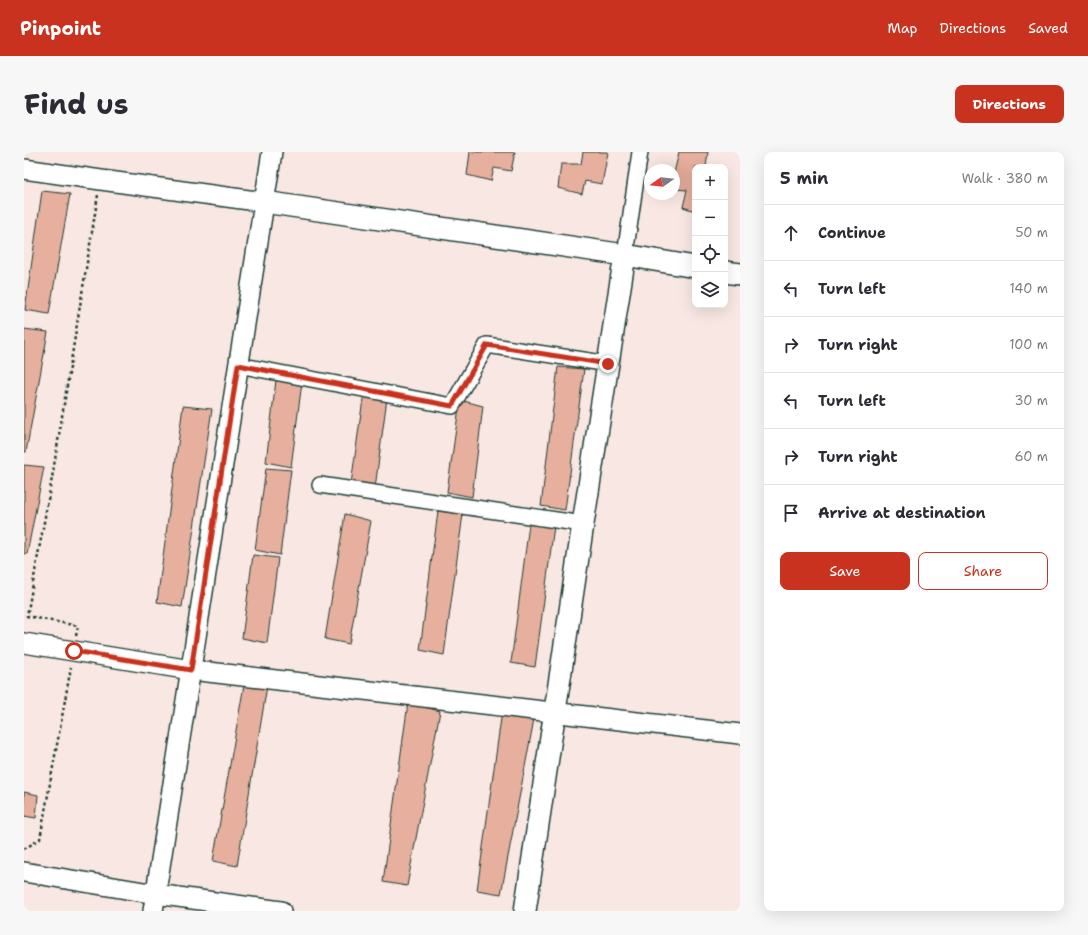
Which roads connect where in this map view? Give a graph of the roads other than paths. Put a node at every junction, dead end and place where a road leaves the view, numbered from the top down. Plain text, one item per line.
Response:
1 (272, 152) edge
2 (640, 152) edge
3 (24, 169) edge
4 (264, 202) junction
5 (625, 255) junction
6 (692, 266) edge
7 (728, 272) edge
8 (740, 274) edge
9 (608, 364) junction
10 (238, 365) junction
11 (320, 485) dead end
12 (583, 524) junction
13 (24, 643) edge
14 (191, 670) junction
15 (556, 712) junction
16 (740, 734) edge
17 (24, 872) edge
18 (154, 902) edge
19 (281, 911) edge
20 (525, 911) edge

1 - 4 street
2 - 5 street
3 - 4 street
4 - 5 main road
4 - 10 street
5 - 6 main road
5 - 9 main road
7 - 8 main road
9 - 10 street
9 - 12 main road
10 - 14 street
11 - 12 street
12 - 15 main road
13 - 14 street
14 - 15 street
14 - 18 street
15 - 16 street
15 - 20 main road
17 - 18 street
18 - 19 street

